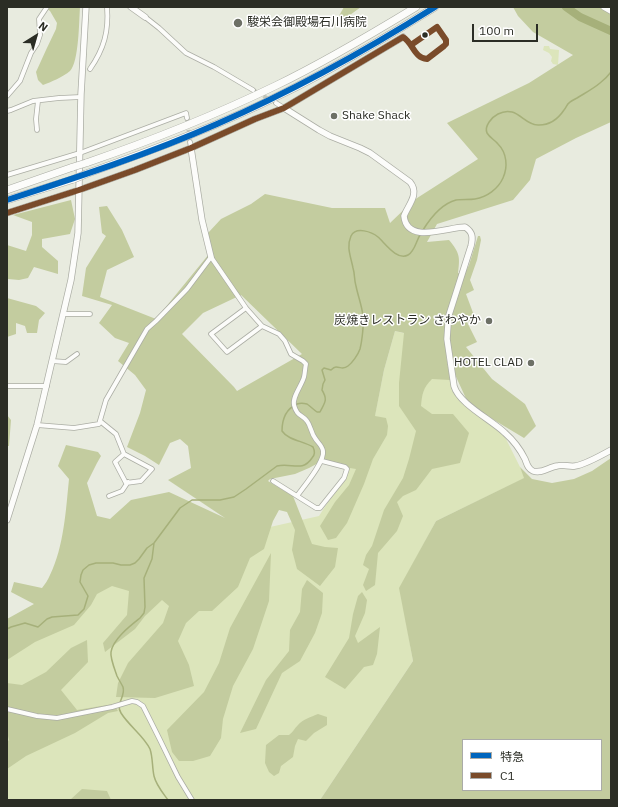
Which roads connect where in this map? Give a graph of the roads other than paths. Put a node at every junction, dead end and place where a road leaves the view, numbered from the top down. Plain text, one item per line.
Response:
1 (47, 7) edge
2 (86, 7) edge
3 (107, 7) edge
4 (131, 7) edge
5 (416, 7) edge
6 (435, 7) edge
7 (604, 7) edge
8 (611, 11) edge
9 (145, 17) joint
10 (403, 37) dead end
11 (90, 69) dead end
12 (253, 90) tunnel mouth
13 (7, 96) edge
14 (81, 97) junction
15 (38, 101) junction
16 (276, 104) tunnel mouth
17 (284, 108) junction
18 (7, 110) edge
19 (187, 118) dead end
20 (37, 130) dead end
21 (191, 145) junction
22 (80, 153) junction
23 (7, 175) edge
24 (7, 190) edge
25 (79, 190) junction
26 (7, 200) edge
27 (7, 213) edge
28 (211, 257) junction
29 (246, 308) junction
30 (63, 314) junction
31 (90, 314) dead end
32 (262, 326) junction
33 (77, 354) dead end
34 (52, 361) junction
35 (7, 386) edge
36 (47, 386) junction
37 (100, 421) junction
38 (37, 425) junction
39 (611, 450) edge
40 (124, 454) junction
41 (322, 461) junction
42 (274, 481) dead end
43 (128, 482) junction
44 (109, 496) dead end
45 (297, 496) junction
46 (7, 520) edge
47 (7, 709) edge
48 (192, 800) edge

1 - 13 street
2 - 14 street
3 - 11 street
4 - 9 street
5 - 24 highway, bridge
6 - 26 highway, bridge
7 - 8 street
9 - 12 street
10 - 17 street
14 - 15 street
14 - 22 street
15 - 18 street
15 - 20 street
16 - 17 street
17 - 21 street
17 - 39 street
19 - 22 street
21 - 25 street
21 - 28 street
22 - 23 street
22 - 25 street
25 - 27 street
25 - 30 street
28 - 29 street
28 - 37 street
29 - 32 street
29 - 32 street
30 - 31 street
30 - 34 street
32 - 41 street
33 - 34 street
34 - 36 street
35 - 36 street
36 - 38 street
37 - 38 street
37 - 40 street
38 - 46 street
40 - 43 street
40 - 43 street
41 - 45 street
41 - 45 street
42 - 45 street
43 - 44 street
47 - 48 street

